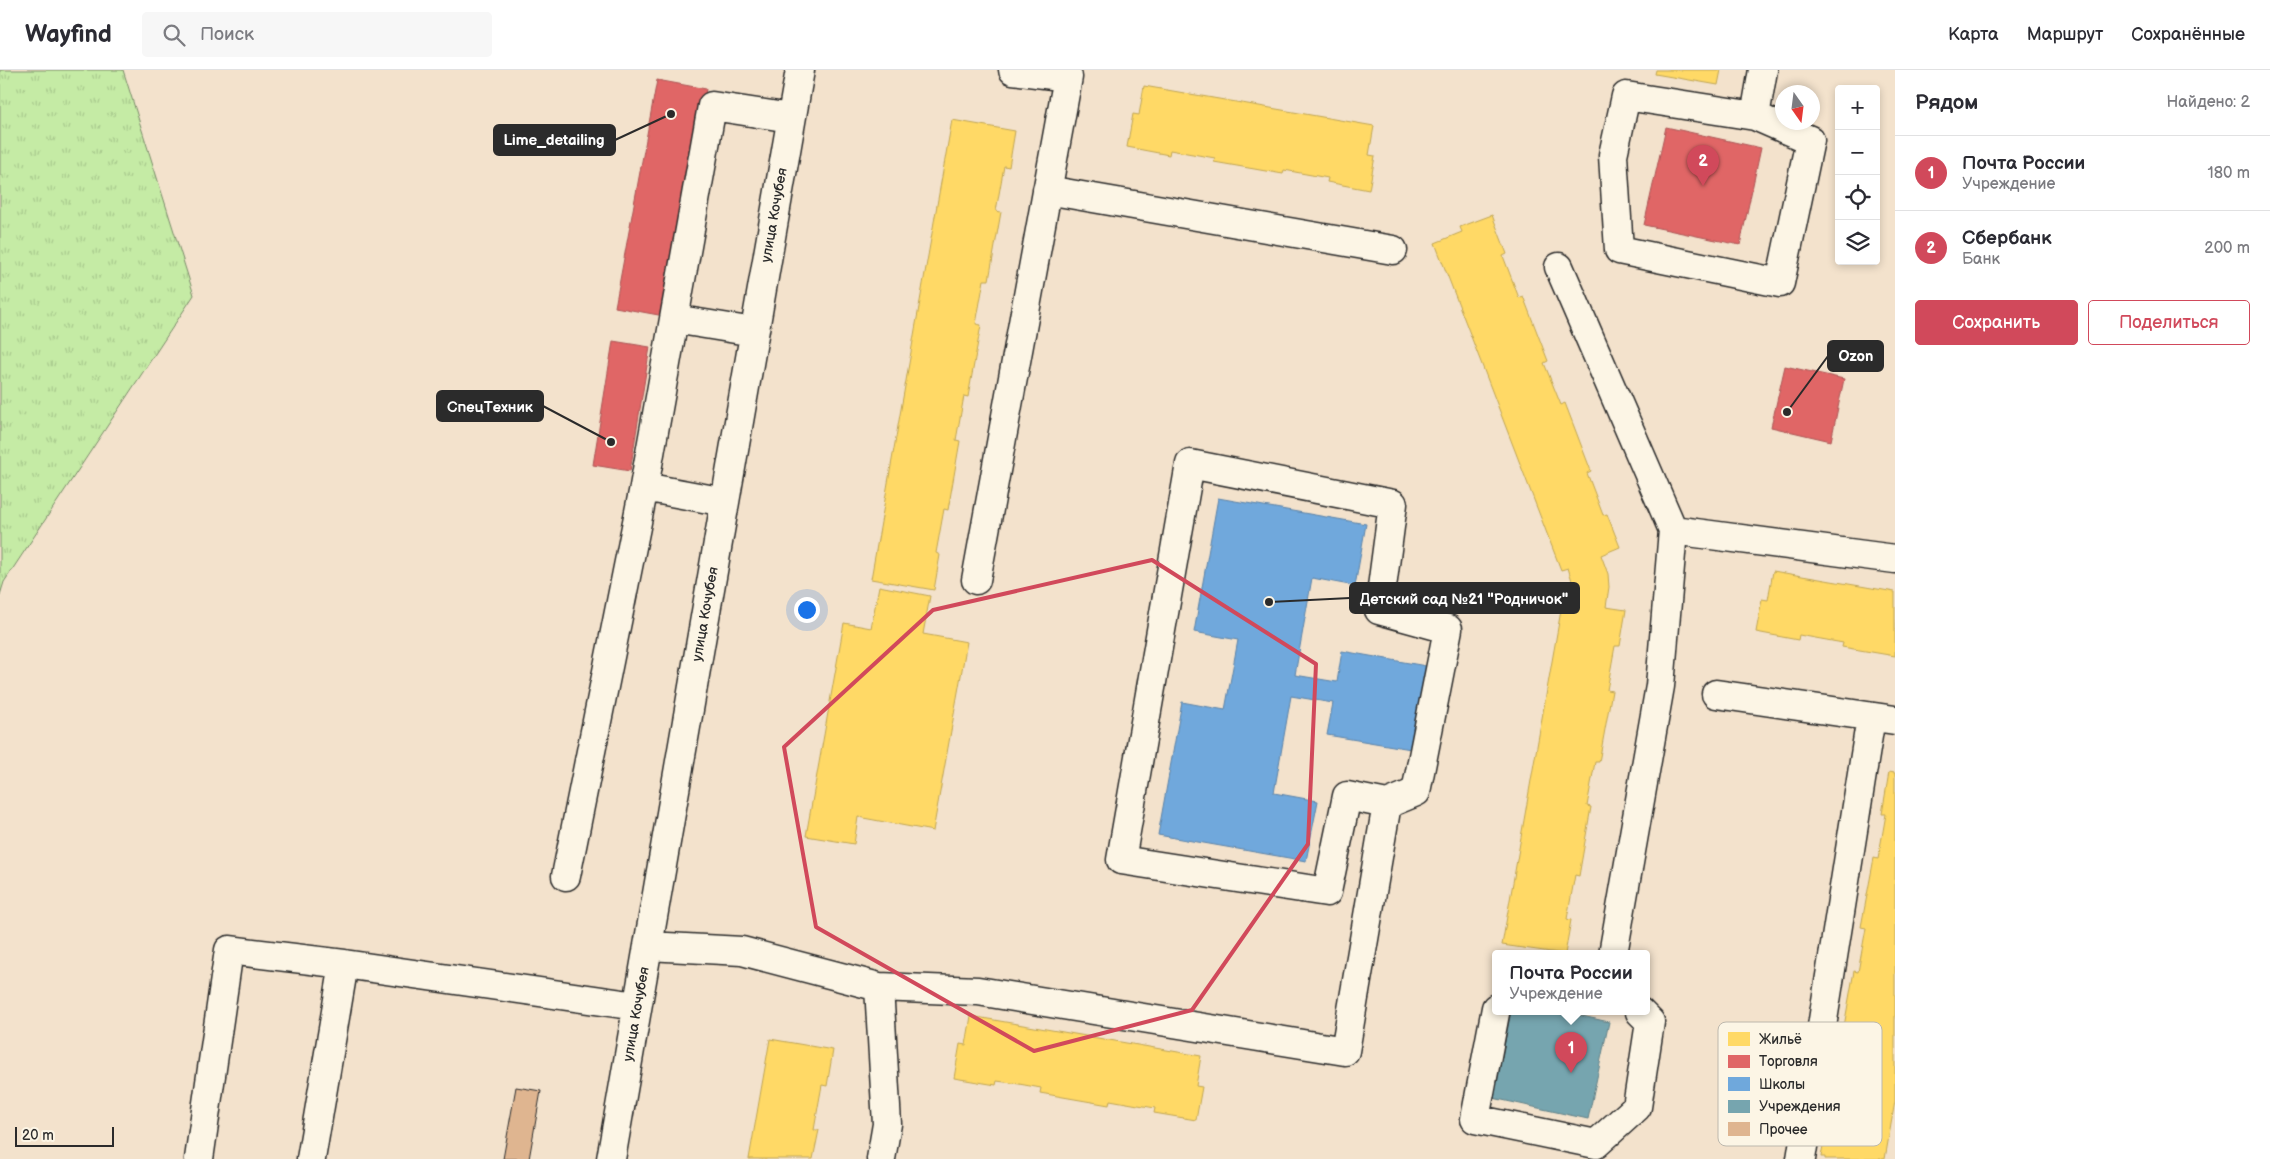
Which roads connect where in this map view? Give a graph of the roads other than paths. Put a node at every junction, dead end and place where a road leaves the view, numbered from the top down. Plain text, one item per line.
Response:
1 (800, 70) edge
2 (1013, 70) edge
3 (1763, 70) edge
4 (1068, 73) edge
5 (1755, 116) junction
6 (791, 118) junction
7 (1047, 190) junction
8 (1393, 250) dead end
9 (1559, 267) dead end
10 (674, 319) junction
11 (754, 332) junction
12 (644, 488) junction
13 (725, 502) junction
14 (1673, 530) junction
15 (1895, 559) edge
16 (976, 580) dead end
17 (1716, 694) dead end
18 (1883, 718) edge
19 (1387, 804) junction
20 (566, 876) dead end
21 (648, 946) junction
22 (1614, 950) edge
23 (344, 964) junction
24 (879, 986) junction
25 (637, 1006) junction
26 (1495, 1015) edge
27 (1643, 1015) edge
28 (1826, 1022) edge
29 (1803, 1146) edge
30 (199, 1159) edge
31 (311, 1159) edge
32 (611, 1159) edge
33 (881, 1159) edge
34 (1801, 1159) edge

1 - 6 street, улица Кочубея
2 - 4 street
3 - 5 street
4 - 7 street
5 - 5 street
6 - 10 street
6 - 11 street, улица Кочубея
7 - 8 street
7 - 16 street
9 - 14 street
10 - 11 street
10 - 12 street
11 - 13 street, улица Кочубея
12 - 13 street
12 - 20 street
13 - 21 street, улица Кочубея
14 - 15 street
14 - 22 street
17 - 18 street
18 - 28 street
19 - 19 street
19 - 24 street
21 - 24 street
21 - 25 street, улица Кочубея
23 - 25 street
23 - 30 street
23 - 31 street
24 - 33 street
25 - 32 street, улица Кочубея
26 - 27 street
29 - 34 street

